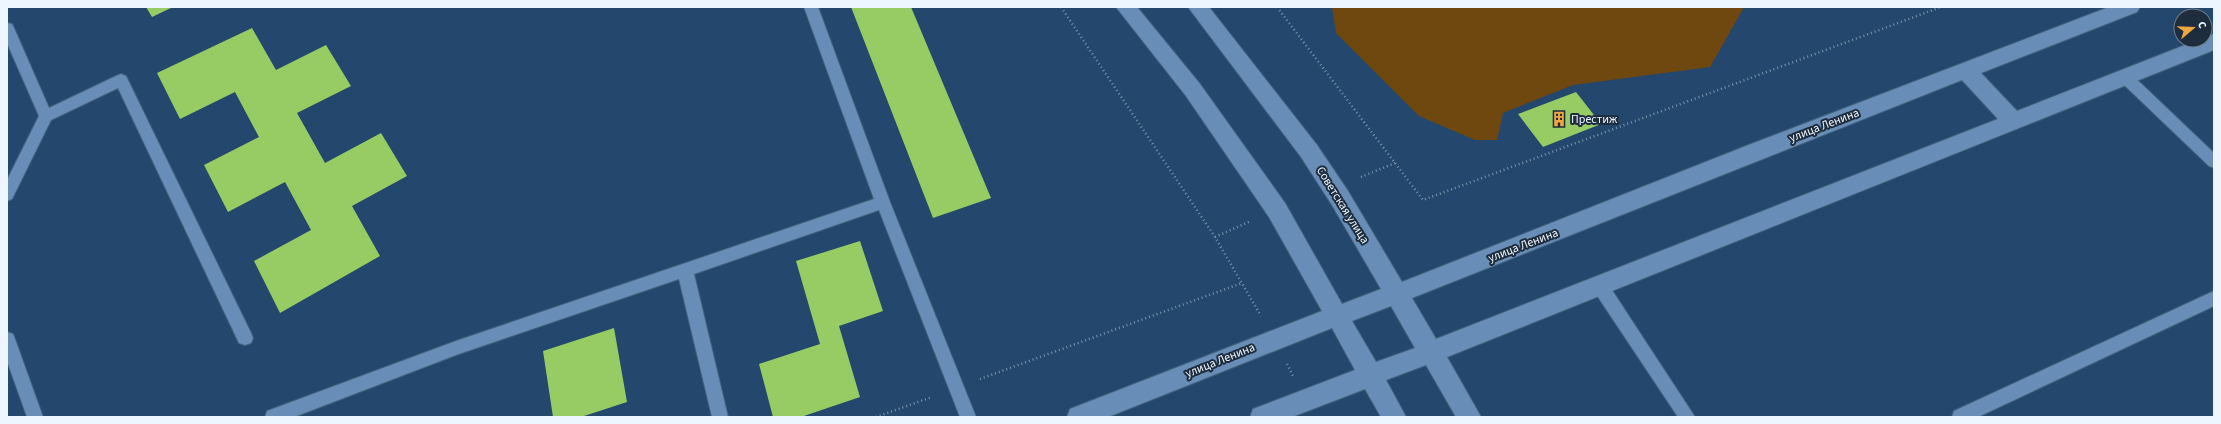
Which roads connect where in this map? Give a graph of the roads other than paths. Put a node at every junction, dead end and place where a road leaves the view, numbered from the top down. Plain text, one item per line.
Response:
1 (811, 7) edge
2 (1126, 7) edge
3 (1198, 7) edge
4 (2130, 7) edge
5 (7, 28) edge
6 (2214, 42) edge
7 (1966, 71) junction
8 (2125, 77) junction
9 (46, 116) junction
10 (2014, 121) junction
11 (2214, 162) edge
12 (7, 195) edge
13 (883, 202) junction
14 (685, 270) junction
15 (1600, 286) junction
16 (1397, 293) junction
17 (2214, 298) edge
18 (1336, 315) junction
19 (245, 338) dead end
20 (7, 339) edge
21 (1432, 352) junction
22 (1371, 376) junction
23 (36, 417) edge
24 (272, 417) edge
25 (720, 417) edge
26 (968, 417) edge
27 (1079, 417) edge
28 (1262, 417) edge
29 (1394, 417) edge
30 (1469, 417) edge
31 (1687, 417) edge
32 (1960, 417) edge

1 - 13 lane
2 - 18 street
3 - 16 street, Советская улица
4 - 7 street, улица Ленина
5 - 9 lane
6 - 8 street
7 - 10 street
7 - 16 street, улица Ленина
8 - 10 street
8 - 11 lane
9 - 12 lane
9 - 19 lane
10 - 15 street
13 - 14 lane
13 - 26 lane
14 - 24 lane
14 - 25 lane
15 - 21 street
15 - 31 lane
16 - 18 street, улица Ленина
16 - 21 street, Советская улица
17 - 32 lane
18 - 22 street
18 - 27 street, улица Ленина
20 - 23 lane
21 - 22 street
21 - 30 street, Советская улица
22 - 28 street
22 - 29 street

